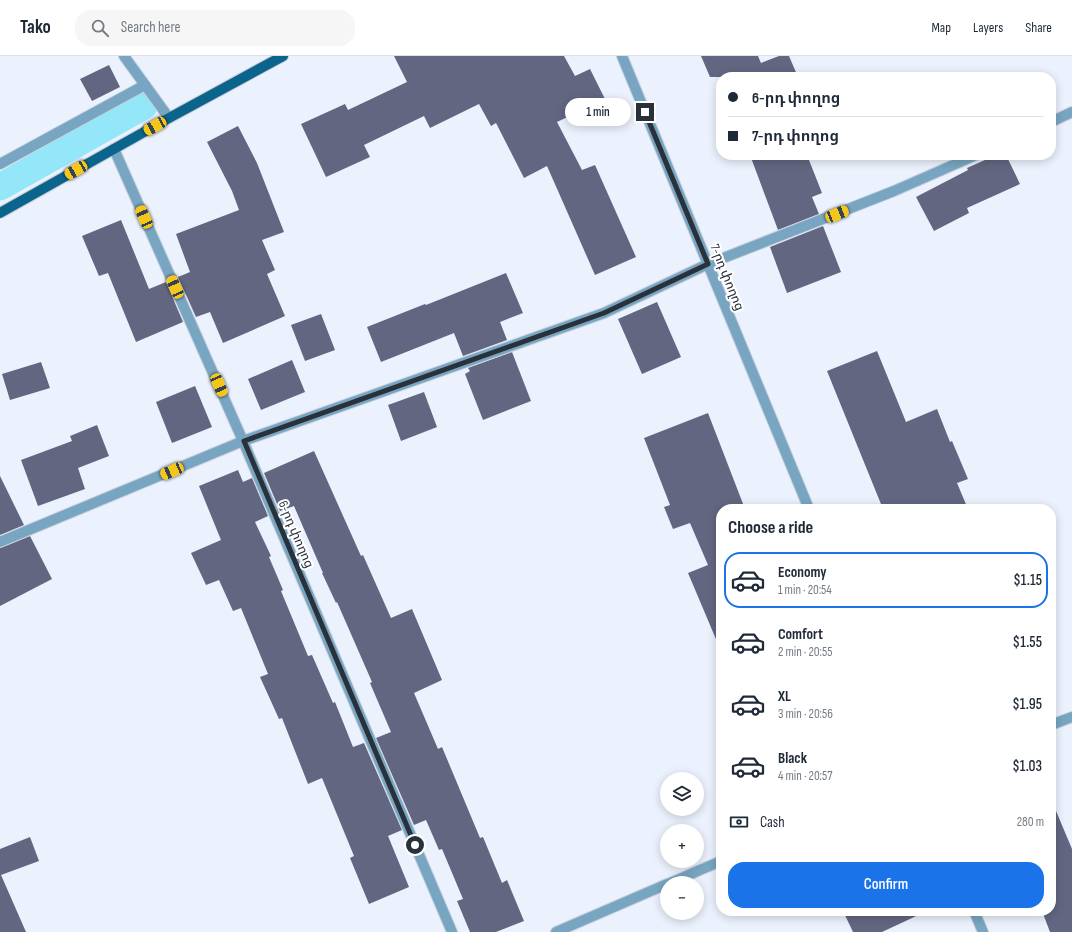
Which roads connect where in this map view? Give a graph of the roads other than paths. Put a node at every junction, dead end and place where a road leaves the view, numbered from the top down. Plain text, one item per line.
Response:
1 (124, 56) edge
2 (283, 56) edge
3 (622, 56) edge
4 (145, 85) junction
5 (1072, 112) edge
6 (169, 118) junction
7 (1056, 120) edge
8 (114, 149) junction
9 (965, 160) edge
10 (0, 164) edge
11 (0, 213) edge
12 (708, 264) junction
13 (244, 441) junction
14 (807, 504) edge
15 (0, 542) edge
16 (1072, 717) edge
17 (1056, 723) edge
18 (716, 863) edge
19 (686, 876) edge
20 (660, 887) edge
21 (976, 916) edge
22 (452, 932) edge
23 (556, 932) edge
24 (983, 932) edge

1 - 4 street
2 - 6 main road
3 - 12 street, 7-րդ փողոց
4 - 6 street
4 - 10 street
5 - 7 street
6 - 8 main road
8 - 11 main road
8 - 13 street, 6-րդ փողոց
9 - 12 street
12 - 13 street
12 - 14 street, 7-րդ փողոց
13 - 15 street
13 - 22 street, 6-րդ փողոց
16 - 17 street
18 - 19 street
20 - 23 street
21 - 24 street

